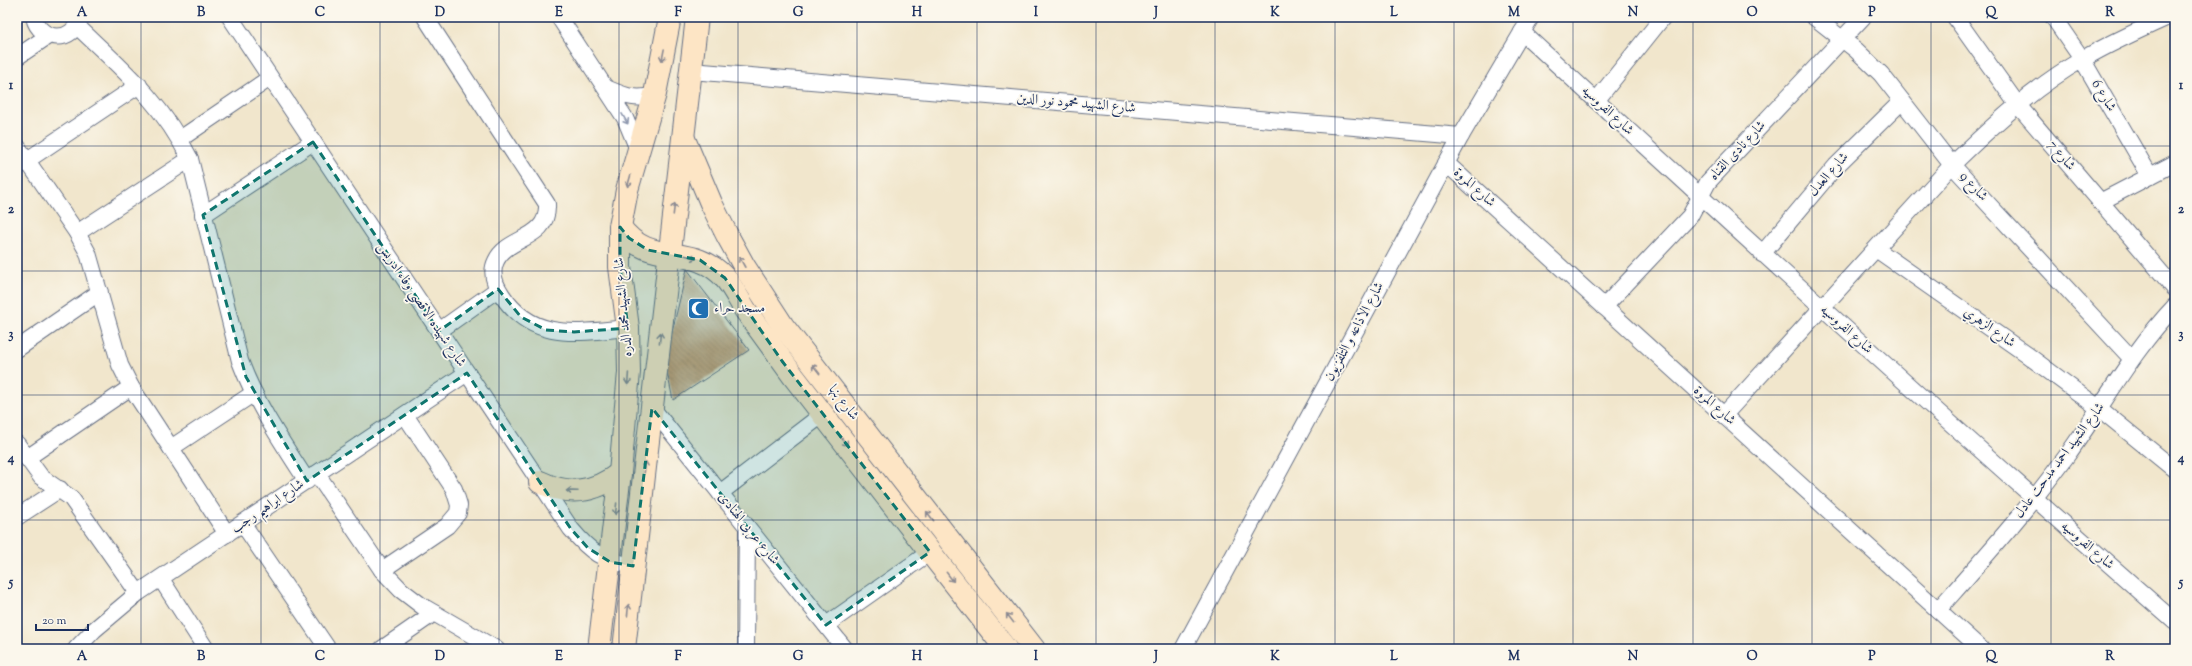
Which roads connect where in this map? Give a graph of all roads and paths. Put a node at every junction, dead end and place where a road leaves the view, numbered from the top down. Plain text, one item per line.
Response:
1 (34, 17) edge
2 (230, 17) edge
3 (425, 17) edge
4 (559, 17) edge
5 (670, 17) edge
6 (697, 17) edge
7 (1531, 17) edge
8 (1663, 17) edge
9 (1814, 17) edge
10 (1863, 17) edge
11 (1955, 17) edge
12 (2053, 17) edge
13 (2169, 17) edge
14 (78, 21) edge
15 (2175, 25) edge
16 (1522, 32) junction
17 (48, 36) junction
18 (1842, 39) junction
19 (17, 57) edge
20 (2082, 59) junction
21 (691, 71) junction
22 (270, 78) junction
23 (139, 85) junction
24 (606, 88) junction
25 (655, 94) junction
26 (1596, 101) junction
27 (1902, 101) junction
28 (2018, 104) junction
29 (1461, 136) junction
30 (683, 137) junction
31 (180, 139) junction
32 (313, 142) junction
33 (17, 146) edge
34 (639, 152) junction
35 (190, 159) junction
36 (1446, 163) junction
37 (2175, 163) edge
38 (22, 164) edge
39 (1952, 165) junction
40 (2150, 176) junction
41 (1701, 198) junction
42 (2100, 202) junction
43 (203, 215) junction
44 (620, 227) junction
45 (77, 233) junction
46 (1876, 249) junction
47 (669, 254) junction
48 (1762, 254) junction
49 (498, 289) junction
50 (2175, 289) edge
51 (100, 292) junction
52 (2175, 306) edge
53 (1604, 307) junction
54 (1822, 308) junction
55 (628, 328) junction
56 (439, 331) junction
57 (17, 349) edge
58 (2132, 358) junction
59 (467, 374) junction
60 (131, 387) junction
61 (254, 393) junction
62 (652, 408) junction
63 (2100, 409) junction
64 (823, 414) junction
65 (405, 415) junction
66 (1724, 416) junction
67 (17, 444) edge
68 (171, 448) junction
69 (27, 458) junction
70 (2175, 470) edge
71 (620, 473) junction
72 (312, 478) junction
73 (540, 482) junction
74 (60, 489) junction
75 (720, 493) junction
76 (2034, 500) junction
77 (17, 517) edge
78 (243, 524) junction
79 (748, 527) junction
80 (227, 534) junction
81 (930, 552) junction
82 (610, 562) junction
83 (633, 566) junction
84 (382, 570) junction
85 (161, 579) junction
86 (138, 594) junction
87 (1938, 610) junction
88 (434, 613) junction
89 (2175, 622) edge
90 (826, 626) junction
91 (76, 649) edge
92 (206, 649) edge
93 (328, 649) edge
94 (382, 649) edge
95 (496, 649) edge
96 (599, 649) edge
97 (624, 649) edge
98 (746, 649) edge
99 (845, 649) edge
100 (1006, 649) edge
101 (1034, 649) edge
102 (1183, 649) edge
103 (1981, 649) edge

1 - 17 street
2 - 22 street, شارع شهيده الاقصي وفاء ادريس
3 - 49 street
4 - 24 street
5 -> 25 main road, شارع الشهيد محمد الدره
6 - 21 main road, شارع الشهيد محمد الدره
7 - 16 street, شارع الاذاعه و التلفزيون
8 - 26 street
9 - 18 street, شارع 9
10 - 18 street, شارع نادى القناه
11 - 28 street, شارع 7
12 - 20 street, شارع 6
13 - 15 street
13 - 20 street
14 - 17 street
14 - 23 street
16 - 26 street, شارع الفروسيه
16 - 29 street, شارع الاذاعه و التلفزيون
17 - 19 street
18 - 27 street, شارع 9
18 - 41 street, شارع نادى القناه
20 - 28 street
20 - 40 street, شارع 6
21 - 29 street, شارع الشهيد محمود نور الدين
21 - 30 main road, شارع الشهيد محمد الدره
22 - 31 street
22 - 32 street, شارع شهيده الاقصي وفاء ادريس
23 - 31 street
23 - 38 street
24 - 25 street
24 -> 34 street
25 - 34 main road, شارع الشهيد محمد الدره
26 - 41 street, شارع الفروسيه
27 - 39 street, شارع 9
27 - 48 street, شارع العدل
28 - 39 street
28 - 42 street, شارع 7
29 - 36 street, شارع الاذاعه و التلفزيون
47 -> 30 main road, شارع الشهيد محمد الدره
101 -> 30 main road, شارع بنها
31 - 35 street
32 - 43 street
32 - 56 street, شارع شهيده الاقصي وفاء ادريس
33 - 38 street
34 -> 44 main road, شارع الشهيد محمد الدره
35 - 43 street
35 - 45 street
36 - 53 street, شارع المروة
36 - 102 street, شارع الاذاعه و التلفزيون
37 - 40 street
38 - 45 street
39 - 46 street
39 - 58 street, شارع 9
40 - 42 street
41 - 48 street, شارع الفروسيه
41 - 53 street, شارع نادى القناه
42 - 50 street, شارع 7
43 - 61 street
44 - 47 main road, شارع بنها
44 - 55 main road, شارع الشهيد محمد الدره
45 - 51 street
46 - 54 street
46 - 63 street, شارع الزهري
62 -> 47 main road, شارع الشهيد محمد الدره
47 -> 64 main road, شارع بنها
48 - 54 street, شارع الفروسيه
49 - 55 street
49 - 56 street
51 - 57 street
51 - 60 street
52 - 58 street, شارع الشهيد احمد مدحت عادل
53 - 66 street, شارع المروة
54 - 66 street
54 - 76 street, شارع الفروسيه
55 -> 71 main road, شارع الشهيد محمد الدره
56 - 59 street, شارع شهيده الاقصي وفاء ادريس
58 - 63 street, شارع الشهيد احمد مدحت عادل
59 - 65 street, شارع ابراهيم رجب
59 - 73 street, شارع شهيده الاقصي وفاء ادريس
60 - 68 street
60 - 69 street
61 - 68 street
61 - 72 street
62 - 75 street, شارع عربى الهنادى
83 -> 62 main road, شارع الشهيد محمد الدره
63 - 70 street, شارع الزهري
63 - 76 street, شارع الشهيد احمد مدحت عادل
64 - 75 street
64 -> 81 main road, شارع بنها
65 - 72 street, شارع ابراهيم رجب
65 - 84 street
66 - 87 street, شارع المروة
67 - 69 street
68 - 80 street
69 - 74 street
71 -> 73 main road
71 -> 82 main road, شارع الشهيد محمد الدره
72 - 78 street, شارع ابراهيم رجب
72 - 84 street
73 - 82 street, شارع شهيده الاقصي وفاء ادريس
74 - 77 street
74 - 86 street
75 - 79 street, شارع عربى الهنادى
76 - 87 street, شارع الشهيد احمد مدحت عادل
76 - 89 street, شارع الفروسيه
78 - 80 street, شارع ابراهيم رجب
78 - 93 street
79 - 90 street, شارع عربى الهنادى
79 - 98 street
80 - 85 street, شارع ابراهيم رجب
81 - 90 street
81 -> 100 main road, شارع بنها
82 - 83 street, شارع شهيده الاقصي وفاء ادريس
82 - 96 main road, شارع الشهيد محمد الدره
97 -> 83 main road, شارع الشهيد محمد الدره
84 - 88 street
85 - 86 street, شارع ابراهيم رجب
85 - 92 street
86 - 91 street, شارع ابراهيم رجب
87 - 103 street, شارع المروة
88 - 94 street
88 - 95 street
90 - 99 street, شارع عربى الهنادى

